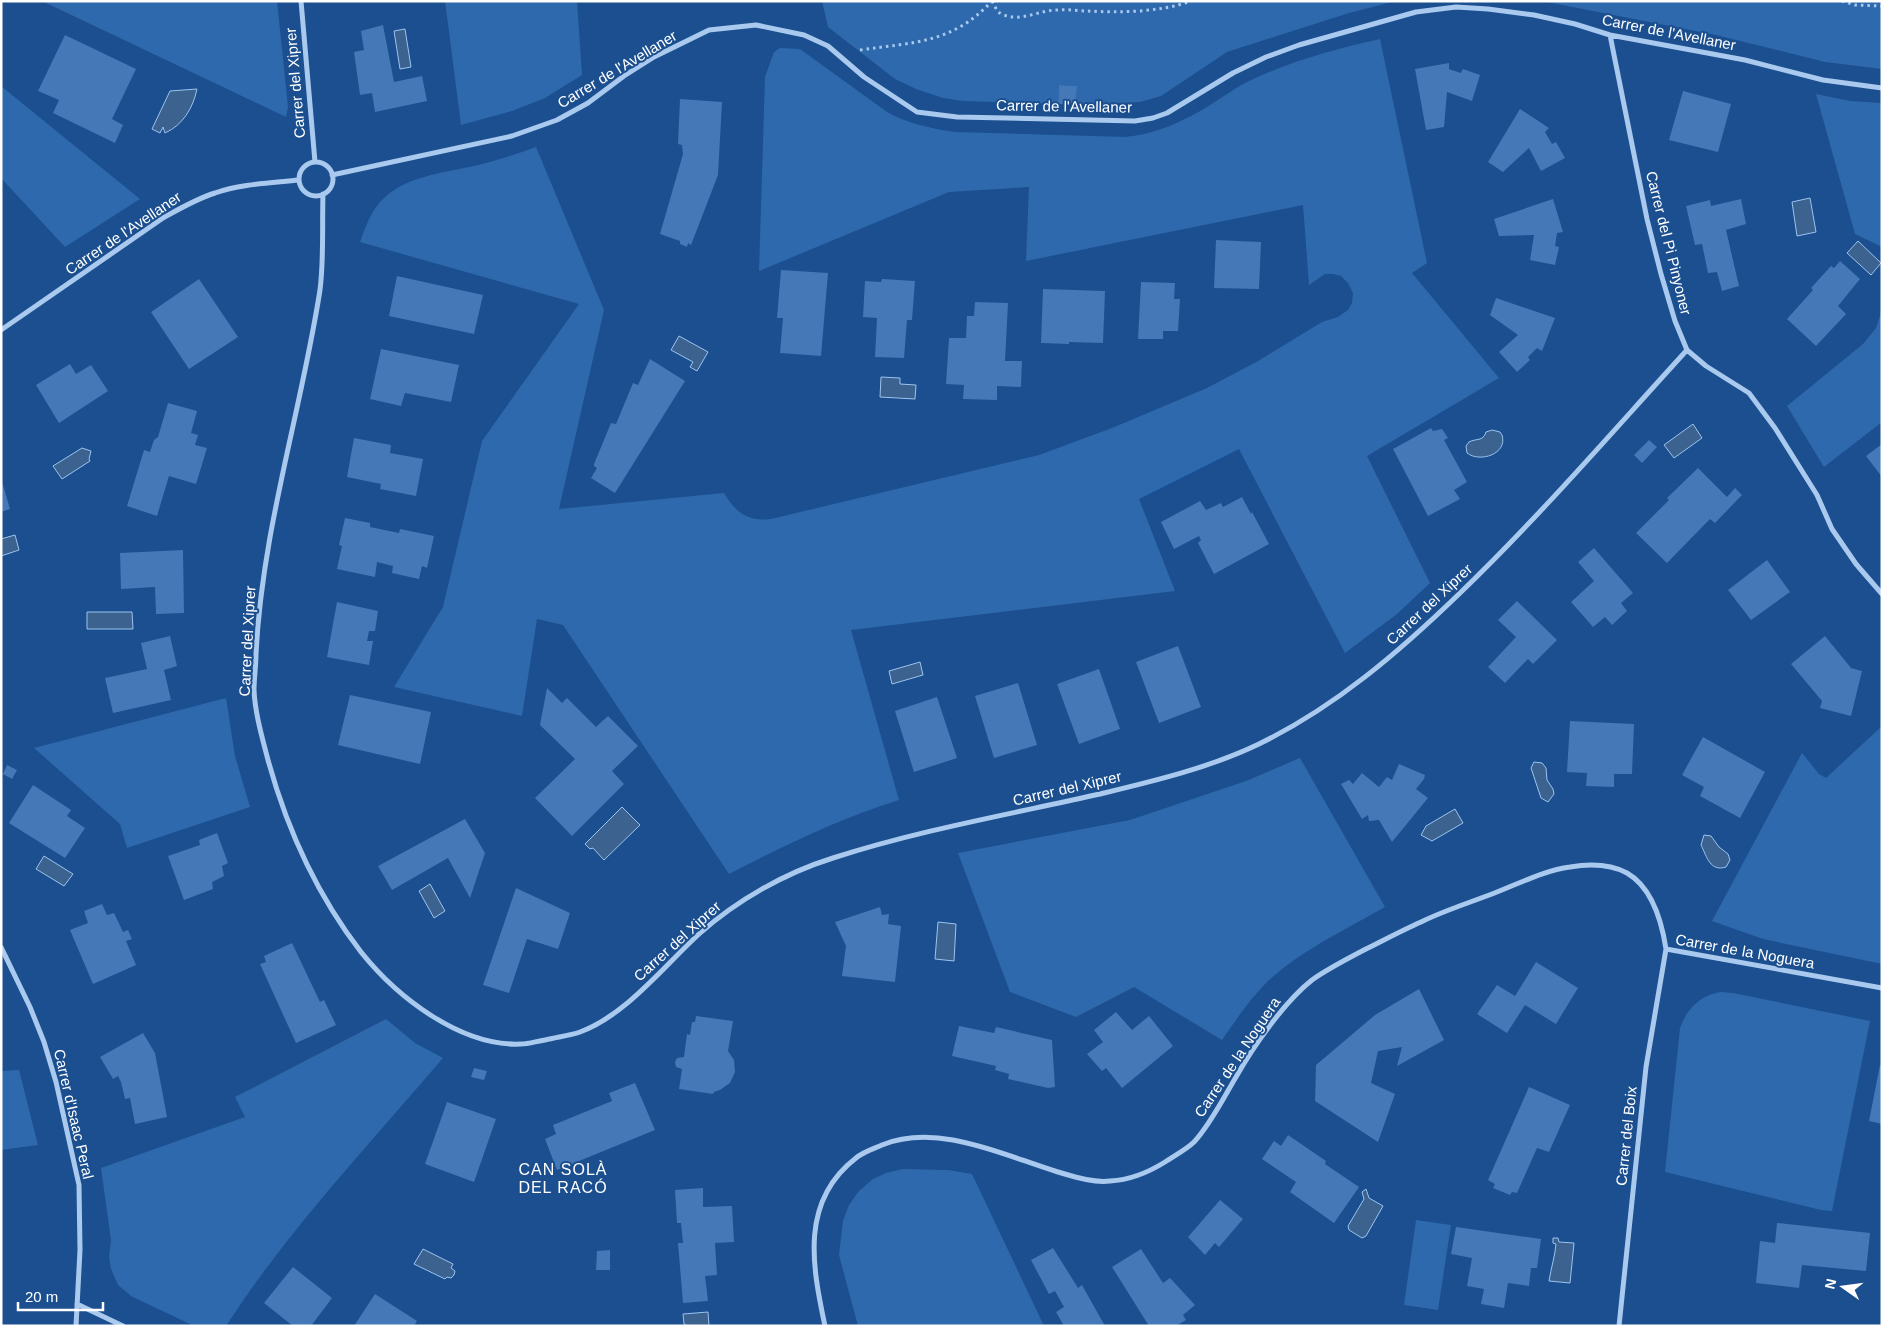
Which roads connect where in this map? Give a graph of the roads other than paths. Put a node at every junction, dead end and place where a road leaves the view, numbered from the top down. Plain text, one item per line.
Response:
1 (301, 1) edge
2 (1610, 35) junction
3 (1882, 88) edge
4 (315, 162) junction
5 (332, 175) junction
6 (299, 180) junction
7 (323, 194) junction
8 (1, 330) edge
9 (1687, 350) junction
10 (1882, 594) edge
11 (1, 947) edge
12 (1666, 949) junction
13 (1882, 988) edge
14 (77, 1304) junction
15 (76, 1326) edge
16 (123, 1326) edge
17 (825, 1326) edge
18 (1620, 1326) edge

1 - 4 street, Carrer del Xiprer
2 - 3 street, Carrer de l'Avellaner
2 - 5 street, Carrer de l'Avellaner
2 - 9 street, Carrer del Pi Pinyoner
4 - 5 street
4 - 6 street
5 - 7 street
6 - 7 street
6 - 8 street, Carrer de l'Avellaner
7 - 9 street, Carrer del Xiprer
9 - 10 street, Carrer del Pi Pinyoner
11 - 14 street, Carrer d'Isaac Peral
12 - 13 street, Carrer de la Noguera
12 - 17 street, Carrer de la Noguera
12 - 18 street, Carrer del Boix
14 - 15 street, Carrer d'Isaac Peral
14 - 16 street

